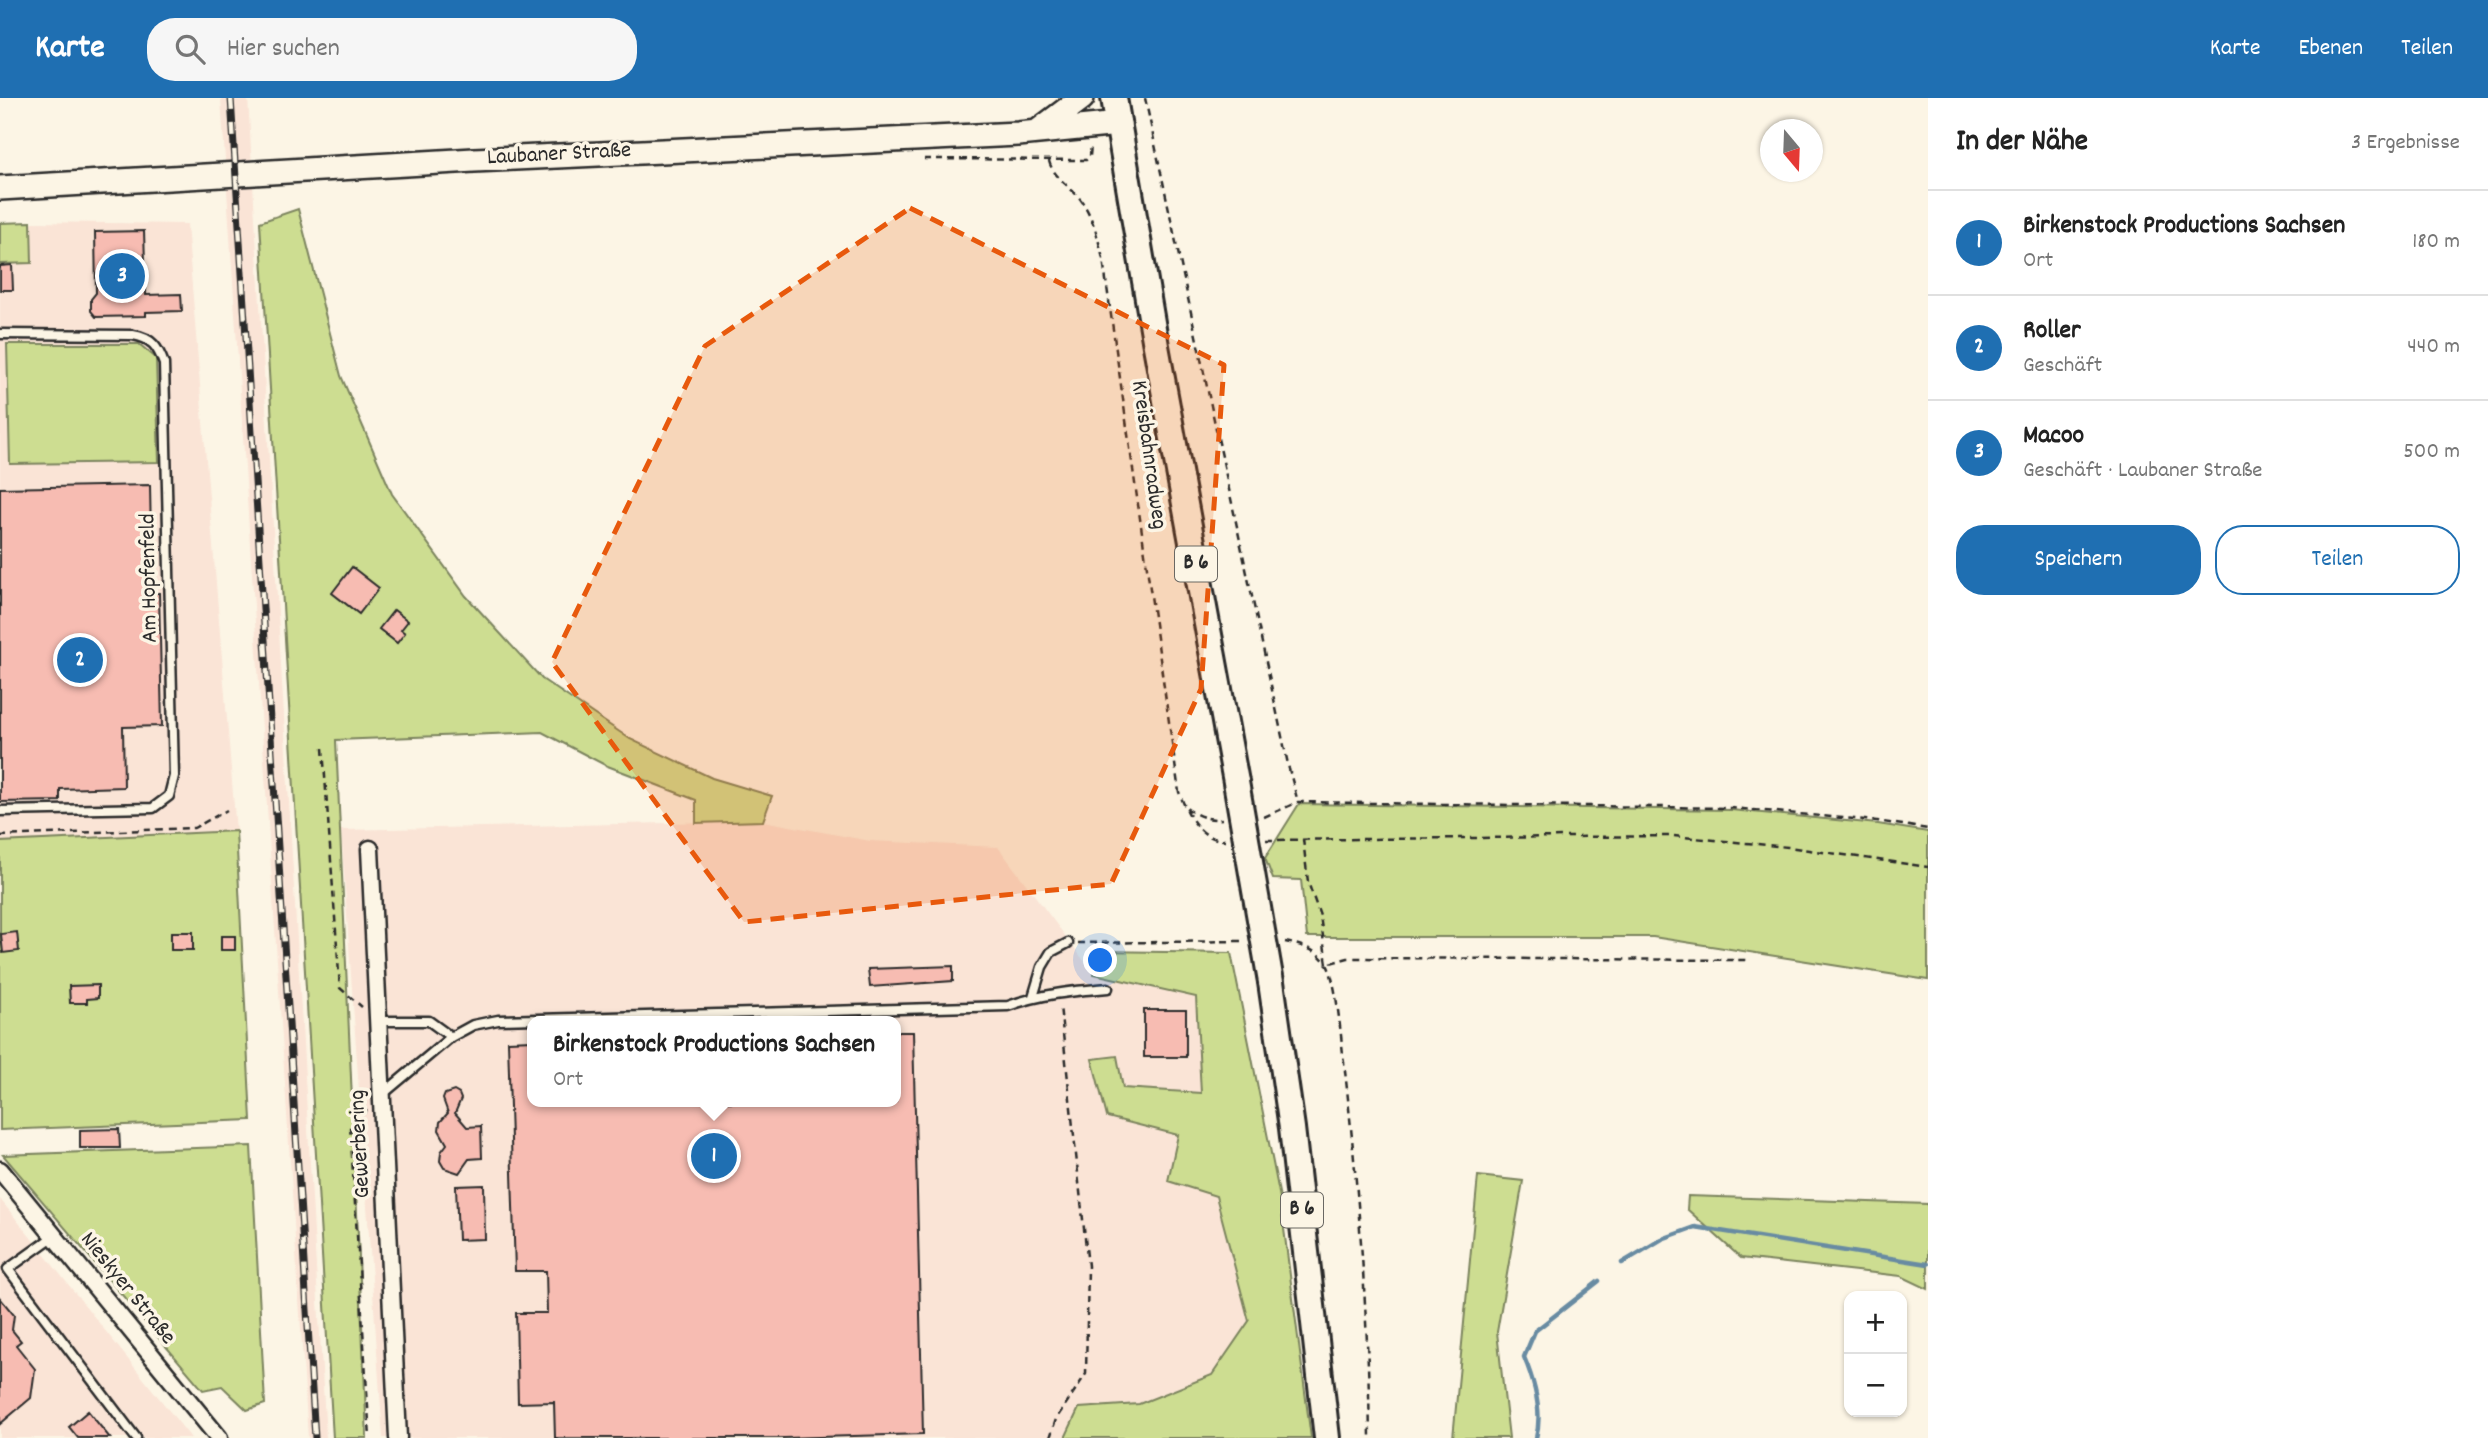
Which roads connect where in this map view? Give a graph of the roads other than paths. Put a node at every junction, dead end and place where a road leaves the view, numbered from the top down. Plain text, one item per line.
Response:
1 (1082, 98) edge
2 (1114, 98) edge
3 (1119, 124) junction
4 (1037, 132) junction
5 (0, 188) edge
6 (0, 334) edge
7 (0, 811) edge
8 (370, 849) dead end
9 (1068, 943) dead end
10 (1108, 988) dead end
11 (1033, 997) junction
12 (644, 1016) edge
13 (527, 1019) edge
14 (378, 1021) junction
15 (451, 1037) junction
16 (381, 1096) junction
17 (0, 1170) edge
18 (54, 1236) junction
19 (136, 1438) edge
20 (219, 1438) edge
21 (398, 1438) edge
22 (1327, 1438) edge

1 - 4 street
2 - 3 main road, B 6
3 - 4 street, Laubaner Straße
3 - 22 main road, B 6, bridge
4 - 5 street, Laubaner Straße
6 - 7 lane, Am Hopfenfeld
8 - 14 street, Gewerbering
9 - 11 lane
10 - 11 lane
11 - 12 lane
13 - 15 lane
14 - 15 lane
14 - 16 street, Gewerbering
15 - 16 lane
16 - 21 street, Gewerbering
17 - 18 street, Nieskyer Straße
18 - 19 lane
18 - 20 street, Nieskyer Straße

